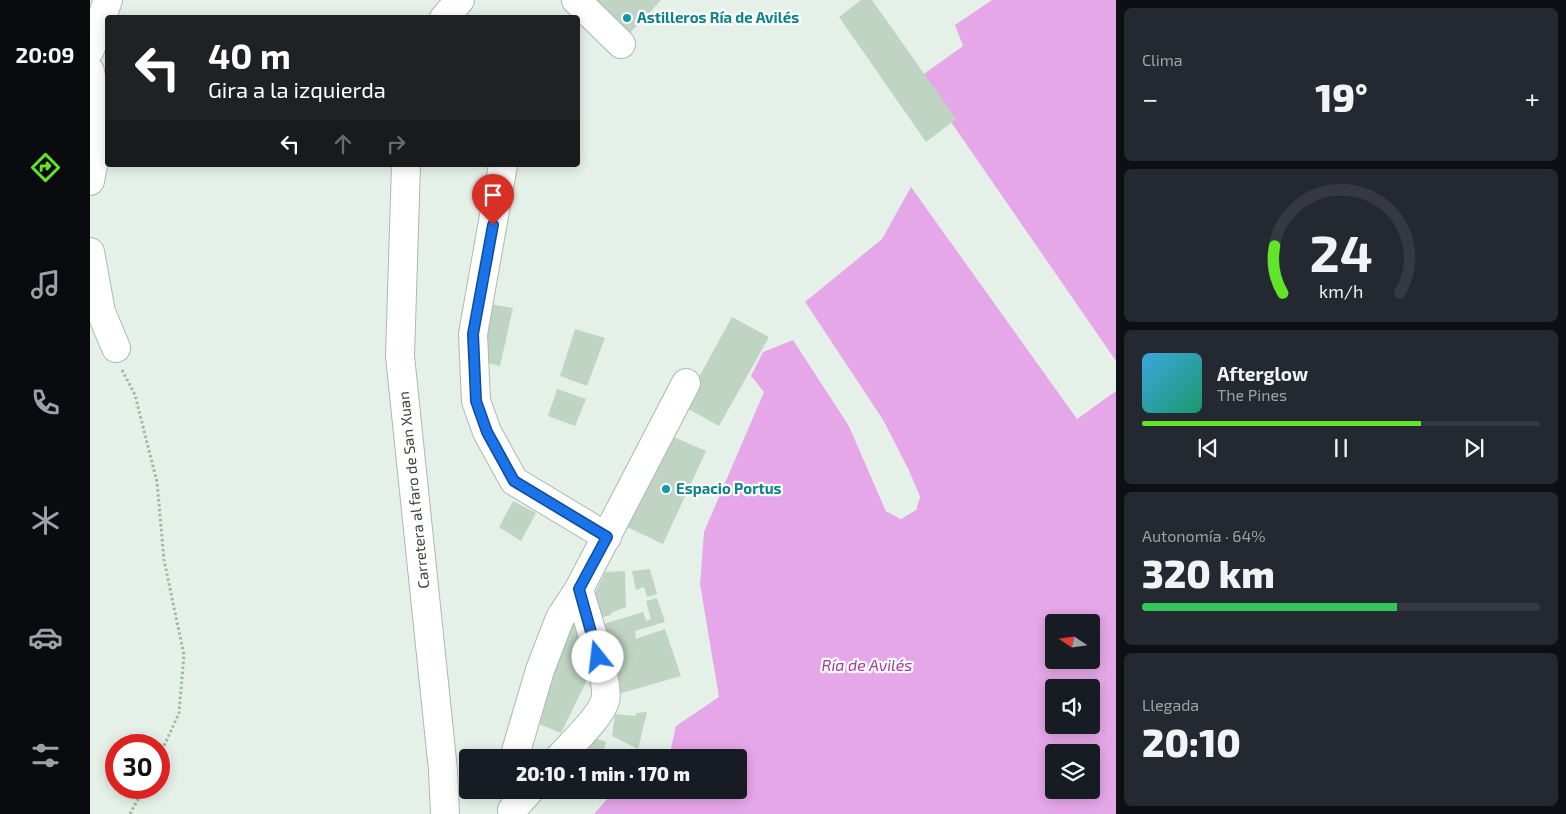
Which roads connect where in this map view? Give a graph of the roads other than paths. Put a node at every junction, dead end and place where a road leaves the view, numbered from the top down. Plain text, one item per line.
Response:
1 (108, 0) edge
2 (460, 0) edge
3 (576, 0) edge
4 (447, 15) edge
5 (621, 44) dead end
6 (90, 50) edge
7 (90, 71) edge
8 (406, 167) edge
9 (503, 167) edge
10 (90, 182) edge
11 (90, 252) edge
12 (116, 348) road end
13 (686, 383) dead end
14 (607, 537) junction
15 (579, 589) junction
16 (517, 749) edge
17 (568, 749) edge
18 (445, 814) edge

1 - 6 street
2 - 4 street
3 - 5 street
7 - 10 street
8 - 18 street, Carretera al faro de San Xuan
9 - 14 street
11 - 12 street
13 - 14 street
14 - 15 street
15 - 16 street
15 - 17 street

